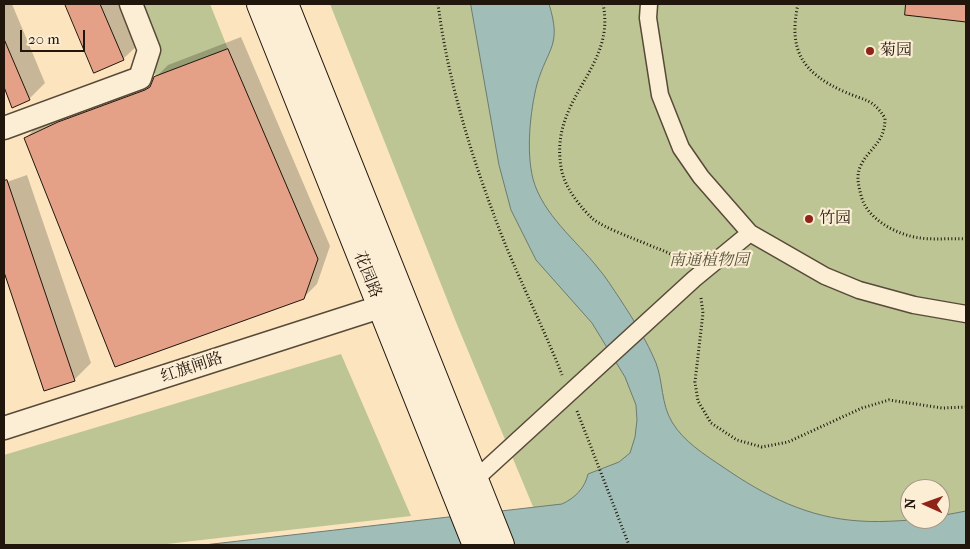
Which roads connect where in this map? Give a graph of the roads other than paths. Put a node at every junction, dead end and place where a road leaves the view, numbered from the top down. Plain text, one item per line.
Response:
1 (131, 4) edge
2 (261, 4) edge
3 (284, 4) edge
4 (650, 4) edge
5 (4, 128) edge
6 (750, 233) junction
7 (380, 307) junction
8 (966, 314) edge
9 (4, 428) edge
10 (469, 496) junction
11 (477, 545) edge
12 (500, 545) edge

1 - 5 street
2 - 7 main road, 花园路
3 - 10 main road, 花园路
4 - 6 street
6 - 8 street
6 - 10 street
7 - 9 street, 红旗闸路
7 - 10 main road, 花园路
10 - 11 main road, 花园路
10 - 12 main road, 花园路

